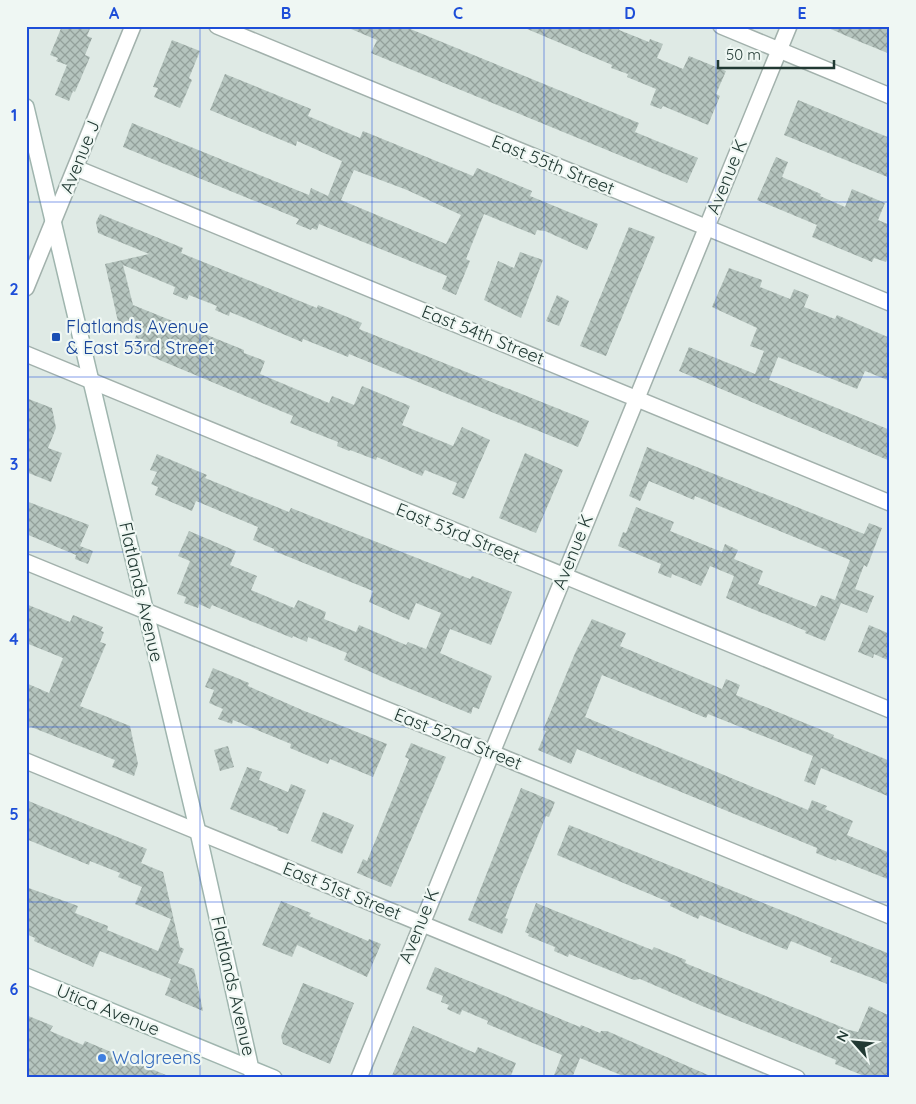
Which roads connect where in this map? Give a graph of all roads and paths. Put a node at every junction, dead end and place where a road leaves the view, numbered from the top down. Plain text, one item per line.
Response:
1 (133, 26) edge
2 (217, 26) edge
3 (721, 26) edge
4 (789, 26) edge
5 (779, 50) junction
6 (890, 96) edge
7 (26, 107) edge
8 (32, 150) edge
9 (76, 168) junction
10 (53, 225) junction
11 (706, 228) junction
12 (26, 288) edge
13 (890, 303) edge
14 (26, 354) edge
15 (90, 381) junction
16 (636, 398) junction
17 (890, 503) edge
18 (26, 562) edge
19 (564, 576) junction
20 (145, 610) junction
21 (890, 710) edge
22 (491, 752) junction
23 (26, 761) edge
24 (198, 832) junction
25 (890, 916) edge
26 (420, 923) junction
27 (26, 976) edge
28 (252, 1073) edge
29 (274, 1078) edge
30 (358, 1078) edge
31 (797, 1078) edge

1 - 9 street, Avenue J
2 - 11 street, East 55th Street
3 - 5 street
4 - 5 street, Avenue K
5 - 6 street
5 - 11 street, Avenue K
7 - 8 street, Flatlands Avenue
8 - 10 street, Flatlands Avenue
9 - 10 street, Avenue J
9 - 16 street, East 54th Street
10 - 12 street, Avenue J
10 - 15 street, Flatlands Avenue
11 - 13 street, East 55th Street
11 - 16 street, Avenue K
14 - 15 street, East 53rd Street
15 - 19 street, East 53rd Street
15 - 20 street, Flatlands Avenue
16 - 17 street, East 54th Street
16 - 19 street, Avenue K
18 - 20 street, East 52nd Street
19 - 21 street, East 53rd Street
19 - 22 street, Avenue K
20 - 22 street, East 52nd Street
20 - 24 street, Flatlands Avenue
22 - 25 street, East 52nd Street
22 - 26 street, Avenue K
23 - 24 street, East 51st Street
24 - 26 street, East 51st Street
24 - 28 street, Flatlands Avenue
26 - 30 street, Avenue K
26 - 31 street, East 51st Street
27 - 28 street, Utica Avenue
28 - 29 street, Utica Avenue

